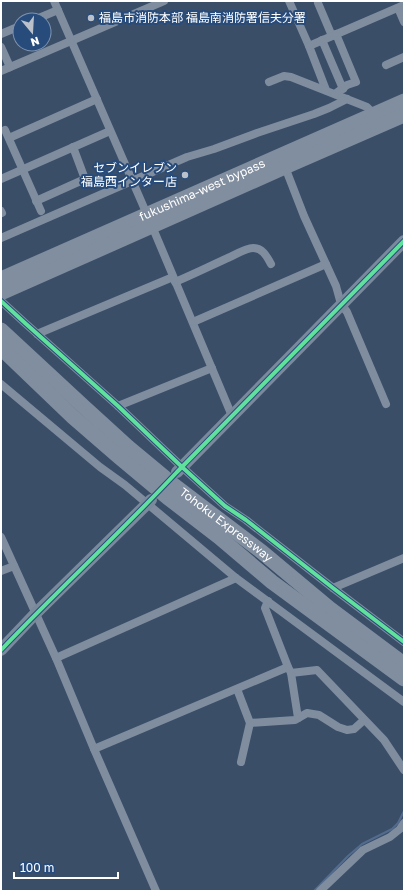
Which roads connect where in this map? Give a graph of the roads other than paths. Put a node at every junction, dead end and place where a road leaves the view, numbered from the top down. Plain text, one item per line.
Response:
1 (54, 1) edge
2 (164, 1) edge
3 (289, 1) edge
4 (318, 3) dead end
5 (401, 6) edge
6 (58, 10) junction
7 (52, 12) edge
8 (404, 22) edge
9 (12, 29) edge
10 (1, 34) edge
11 (334, 35) junction
12 (322, 40) junction
13 (72, 41) junction
14 (309, 46) junction
15 (1, 47) edge
16 (404, 57) edge
17 (386, 64) dead end
18 (10, 67) junction
19 (1, 71) edge
20 (269, 82) dead end
21 (343, 89) junction
22 (326, 90) junction
23 (335, 94) junction
24 (97, 99) junction
25 (347, 99) junction
26 (404, 101) edge
27 (374, 114) junction
28 (400, 120) edge
29 (110, 131) junction
30 (73, 147) junction
31 (285, 167) junction
32 (22, 170) junction
33 (1, 179) edge
34 (132, 182) junction
35 (36, 201) junction
36 (40, 212) dead end
37 (149, 220) junction
38 (1, 238) edge
39 (404, 241) edge
40 (271, 264) dead end
41 (326, 264) junction
42 (1, 279) edge
43 (174, 279) junction
44 (1, 293) edge
45 (1, 301) edge
46 (341, 304) junction
47 (192, 322) junction
48 (1, 330) edge
49 (37, 334) junction
50 (1, 348) edge
51 (1, 356) edge
52 (212, 368) junction
53 (1, 384) edge
54 (386, 404) dead end
55 (118, 406) junction
56 (232, 416) junction
57 (73, 417) junction
58 (179, 470) junction
59 (149, 502) junction
60 (1, 537) edge
61 (404, 558) edge
62 (14, 566) junction
63 (1, 571) edge
64 (236, 578) junction
65 (333, 588) junction
66 (268, 601) junction
67 (35, 614) junction
68 (404, 642) edge
69 (1, 650) edge
70 (56, 658) junction
71 (404, 664) edge
72 (289, 670) junction
73 (404, 679) edge
74 (237, 689) junction
75 (404, 702) edge
76 (298, 718) junction
77 (364, 720) junction
78 (250, 723) junction
79 (94, 749) junction
80 (240, 762) dead end
81 (404, 770) edge
82 (404, 823) edge
83 (156, 891) edge
84 (320, 891) edge

1 - 6 street
2 - 13 street
3 - 14 street
4 - 11 street
5 - 8 street
5 - 11 street
6 - 7 street
6 - 13 street
9 - 10 street
11 - 12 street
11 - 21 street
12 - 14 street
12 - 21 street
13 - 18 street
13 - 24 street
14 - 22 street
15 - 18 street
16 - 17 street
18 - 19 street
20 - 22 street
21 - 23 street
22 - 23 street
23 - 25 street
24 - 29 street
24 - 32 street
25 - 27 street
25 - 34 street
26 - 27 highway, fukushima-west bypass
27 - 37 highway, fukushima-west bypass
28 - 31 highway, fukushima-west bypass
29 - 30 street
29 - 34 street
30 - 32 street
30 - 35 street
31 - 37 highway, fukushima-west bypass
31 - 41 street
32 - 33 street
32 - 35 street
34 - 37 street
34 - 38 street
35 - 36 street
37 - 42 highway, fukushima-west bypass
37 - 43 street
37 - 44 highway, fukushima-west bypass
39 - 46 street
40 - 43 street
41 - 46 street
41 - 47 street
43 - 47 street
43 - 49 street
45 - 49 street
46 - 54 street
46 - 56 street
47 - 52 street
48 - 71 highway, Tohoku Expressway
49 - 55 street
50 - 57 highway, Tohoku Expressway
51 - 57 highway
52 - 55 street
52 - 56 street
53 - 59 street
55 - 58 street
56 - 58 street
57 - 73 highway, Tohoku Expressway
58 - 65 street
59 - 64 street
59 - 67 street
60 - 62 street
61 - 65 street
62 - 63 street
62 - 67 street
64 - 66 street
64 - 70 street
65 - 68 street
66 - 72 street
66 - 75 street
67 - 69 street
67 - 70 street
70 - 79 street
72 - 74 street
72 - 76 street
72 - 77 street
74 - 78 street
74 - 79 street
76 - 77 street
76 - 78 street
77 - 81 street
78 - 80 street
79 - 83 street
82 - 84 street

